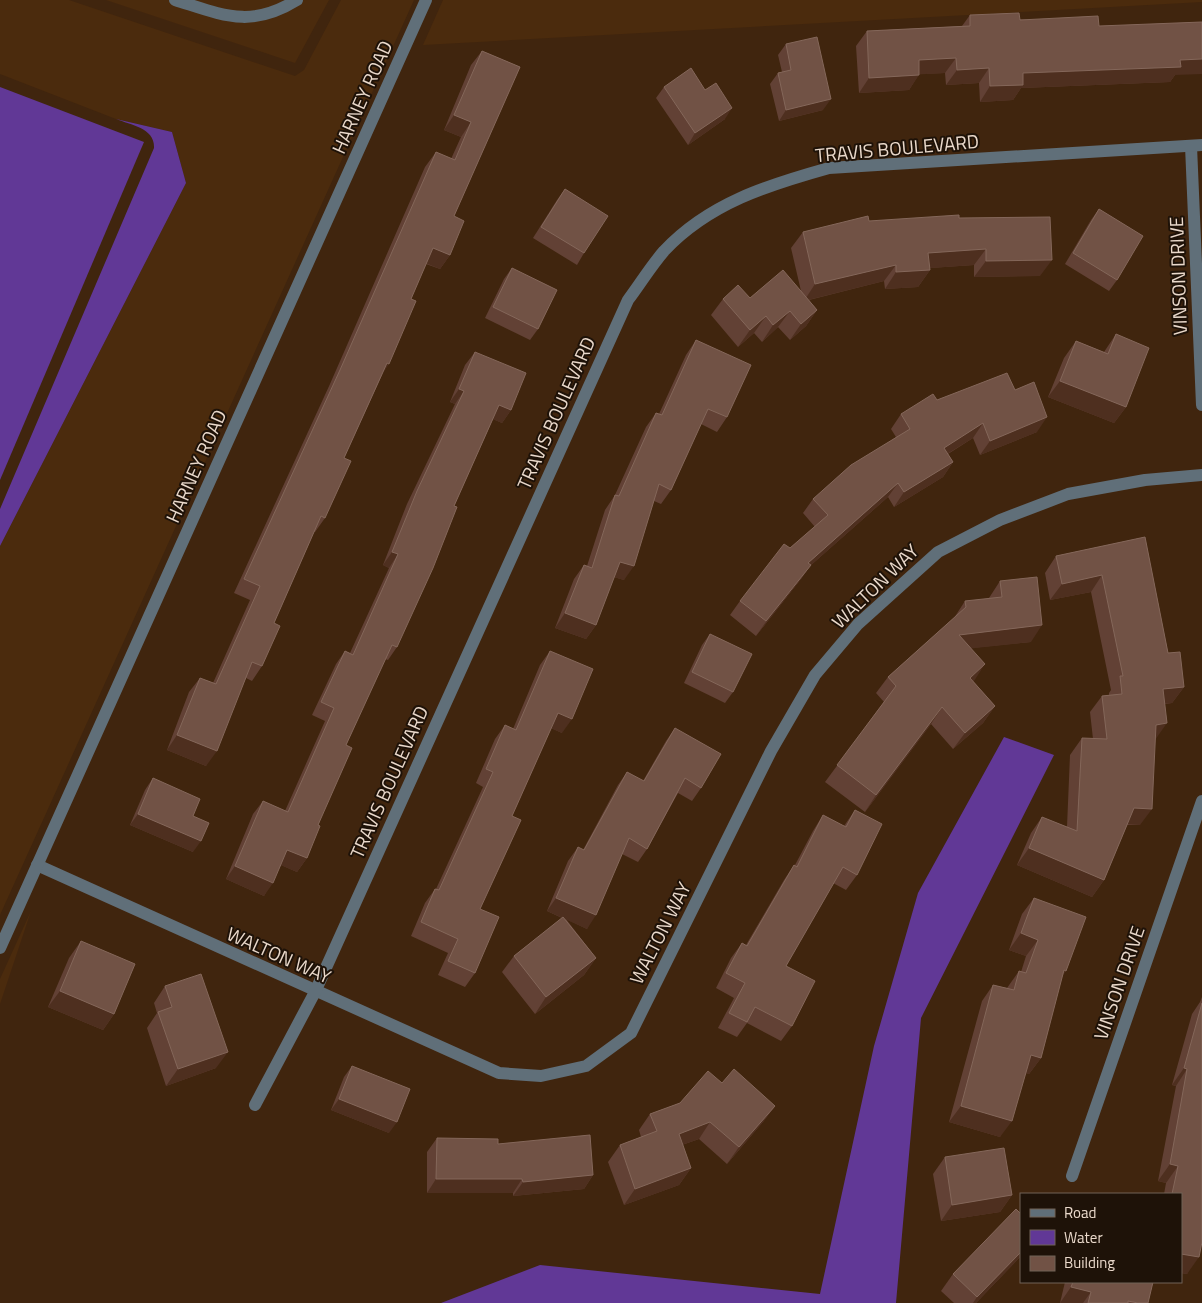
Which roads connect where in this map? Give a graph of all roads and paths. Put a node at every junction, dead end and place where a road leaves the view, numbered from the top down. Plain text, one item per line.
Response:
1 (175, 0) edge
2 (297, 0) edge
3 (426, 0) edge
4 (1196, 146) edge
5 (1202, 404) edge
6 (1202, 475) edge
7 (1202, 801) edge
8 (37, 865) junction
9 (0, 948) edge
10 (315, 992) junction
11 (255, 1104) dead end
12 (1072, 1176) dead end

1 - 2 street
3 - 8 street, HARNEY ROAD
4 - 5 street, VINSON DRIVE
4 - 10 street, TRAVIS BOULEVARD
6 - 10 street, WALTON WAY
7 - 12 street, VINSON DRIVE
8 - 9 street, HARNEY ROAD
8 - 10 street, WALTON WAY
10 - 11 street, TRAVIS BOULEVARD

